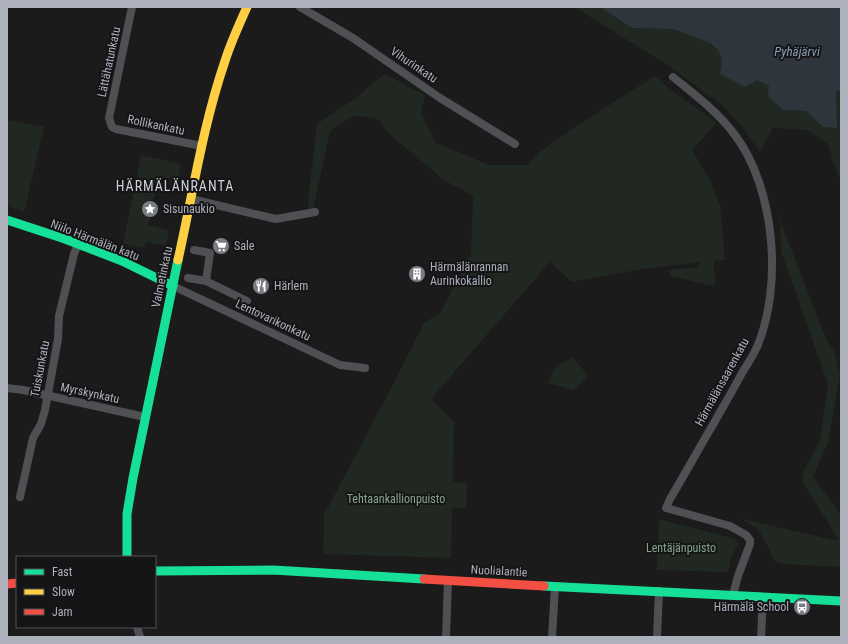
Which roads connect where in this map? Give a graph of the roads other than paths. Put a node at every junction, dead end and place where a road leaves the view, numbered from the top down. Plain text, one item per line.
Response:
1 (132, 7) edge
2 (247, 7) edge
3 (300, 7) edge
4 (673, 77) dead end
5 (110, 122) joint
6 (515, 144) dead end
7 (202, 146) junction
8 (191, 199) junction
9 (315, 212) dead end
10 (7, 220) edge
11 (78, 244) junction
12 (194, 250) dead end
13 (188, 278) dead end
14 (206, 281) junction
15 (172, 286) junction
16 (247, 301) dead end
17 (366, 368) dead end
18 (7, 388) edge
19 (47, 396) junction
20 (145, 418) junction
21 (20, 497) dead end
22 (126, 556) edge
23 (156, 571) edge
24 (448, 580) junction
25 (555, 586) junction
26 (659, 591) junction
27 (733, 595) junction
28 (763, 597) junction
29 (841, 601) edge
30 (446, 637) edge
31 (552, 637) edge
32 (657, 637) edge
33 (761, 637) edge

1 - 5 street, Lättähatunkatu
2 - 7 street, Valmetinkatu
3 - 6 street, Vihurinkatu
4 - 27 street, Härmälänsaarenkatu
5 - 7 street, Rollikankatu
7 - 8 street, Valmetinkatu
8 - 9 street
8 - 15 street, Valmetinkatu
10 - 11 street, Niilo Härmälän katu
11 - 15 street, Niilo Härmälän katu
11 - 19 street, Tuiskunkatu
12 - 14 street
13 - 14 street
14 - 16 street
15 - 17 street, Lentovarikonkatu
15 - 20 street, Valmetinkatu
18 - 19 street, Myrskynkatu
19 - 20 street, Myrskynkatu
19 - 21 street, Tuiskunkatu
20 - 22 street, Valmetinkatu
23 - 24 street, Nuolialantie
24 - 25 street, Nuolialantie
24 - 30 street
25 - 26 street, Nuolialantie
25 - 31 street
26 - 27 street, Nuolialantie
26 - 32 street
27 - 28 street, Nuolialantie
28 - 29 street, Nuolialantie
28 - 33 street

